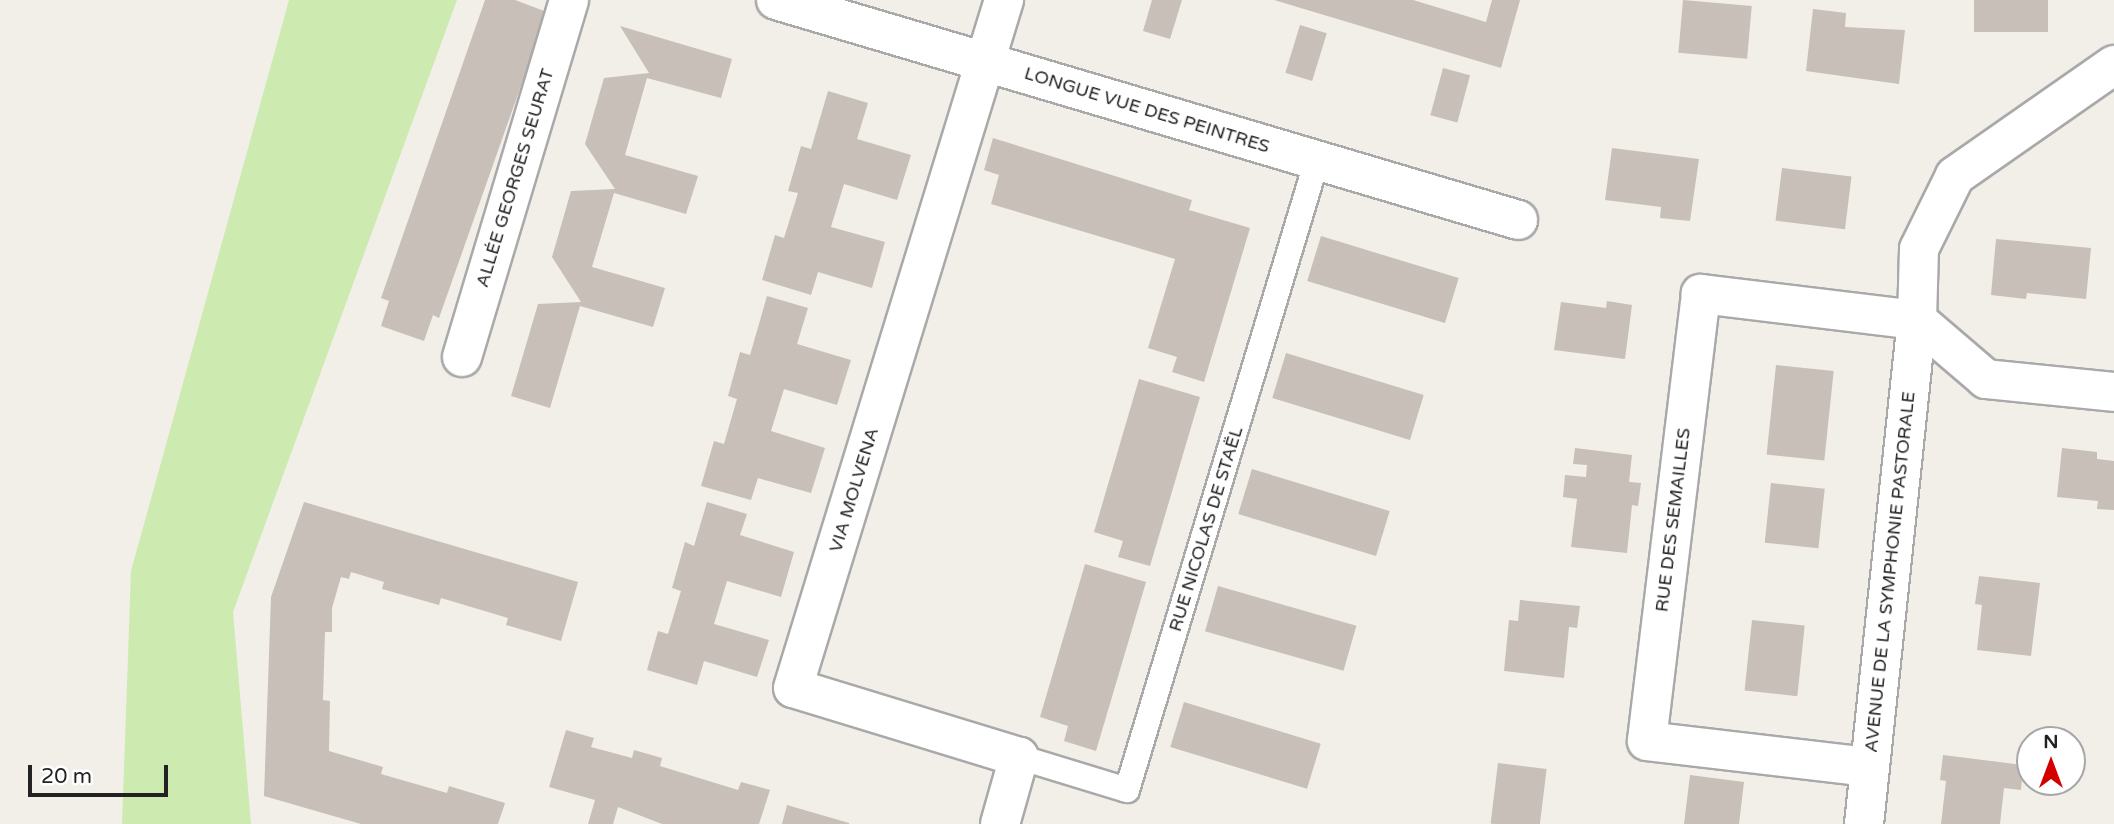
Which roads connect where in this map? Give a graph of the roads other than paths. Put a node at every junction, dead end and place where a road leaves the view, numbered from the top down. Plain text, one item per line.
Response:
1 (569, 0) edge
2 (776, 0) edge
3 (1004, 0) edge
4 (985, 61) junction
5 (2114, 65) edge
6 (1317, 160) junction
7 (1518, 220) dead end
8 (1917, 320) junction
9 (462, 357) dead end
10 (2114, 392) edge
11 (1019, 757) junction
12 (1869, 767) junction
13 (1000, 824) edge
14 (1864, 824) edge

1 - 9 street, ALLÉE GEORGES SEURAT
2 - 4 street, LONGUE VUE DES PEINTRES
3 - 4 street, VIA MOLVENA
4 - 6 street, LONGUE VUE DES PEINTRES
4 - 11 street, VIA MOLVENA
5 - 8 street, AVENUE DE LA SYMPHONIE PASTORALE
6 - 7 street, LONGUE VUE DES PEINTRES
6 - 11 lane, RUE NICOLAS DE STAËL
8 - 10 street
8 - 12 street, AVENUE DE LA SYMPHONIE PASTORALE
8 - 12 street, RUE DES SEMAILLES
11 - 13 street
12 - 14 street, AVENUE DE LA SYMPHONIE PASTORALE

